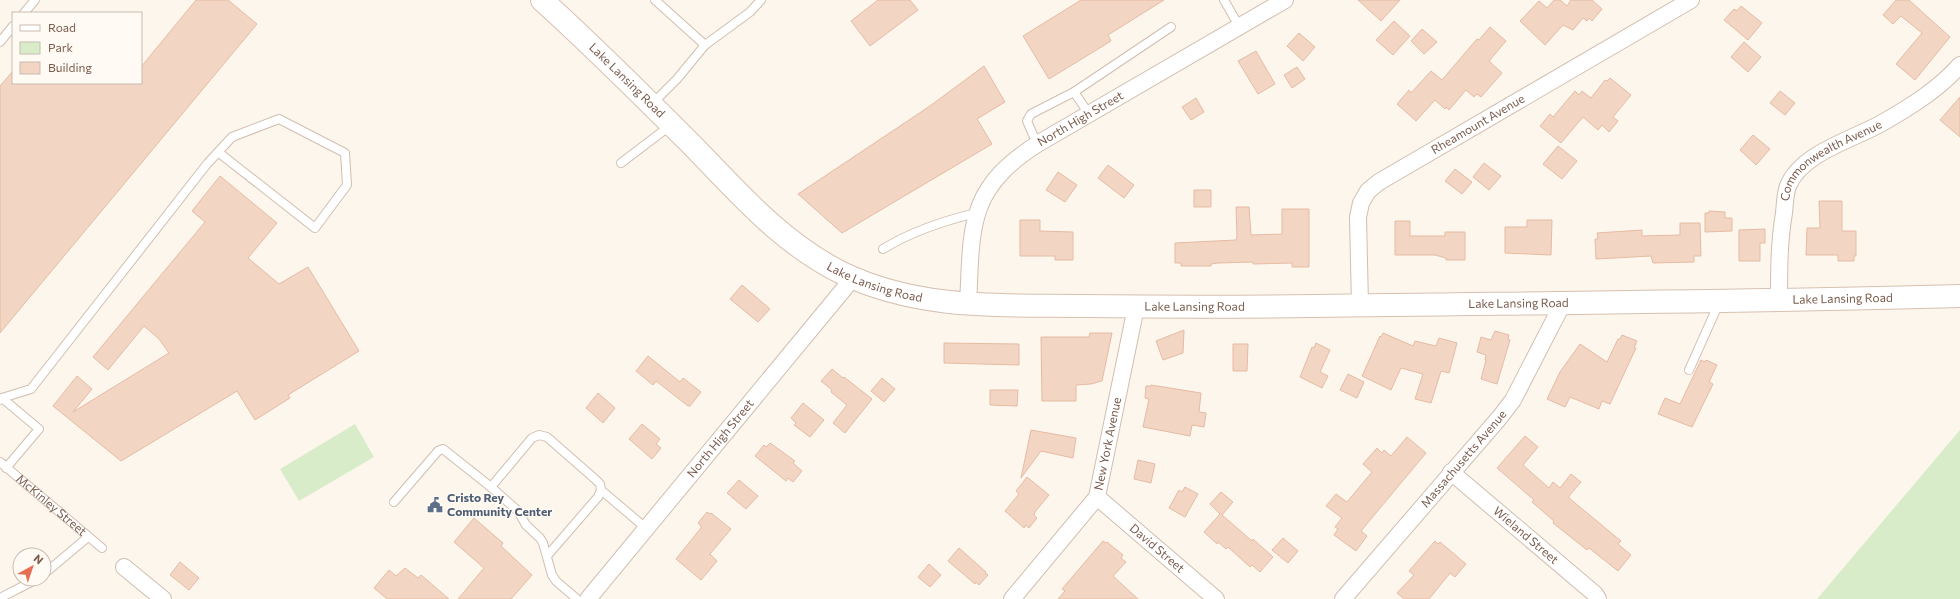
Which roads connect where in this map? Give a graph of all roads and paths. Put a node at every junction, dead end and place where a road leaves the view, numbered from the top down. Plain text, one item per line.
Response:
1 (35, 0) edge
2 (542, 0) edge
3 (656, 0) edge
4 (761, 0) edge
5 (1224, 0) edge
6 (1285, 0) edge
7 (1691, 0) edge
8 (25, 12) edge
9 (1239, 26) junction
10 (12, 27) edge
11 (1170, 27) dead end
12 (0, 42) edge
13 (705, 45) junction
14 (1960, 65) edge
15 (1074, 92) junction
16 (651, 104) junction
17 (1089, 114) junction
18 (672, 124) junction
19 (1037, 144) junction
20 (218, 152) junction
21 (621, 163) dead end
22 (976, 213) junction
23 (883, 249) dead end
24 (853, 278) junction
25 (1960, 296) edge
26 (1779, 301) junction
27 (1720, 302) junction
28 (1563, 303) junction
29 (968, 305) junction
30 (1360, 306) junction
31 (1136, 307) junction
32 (1689, 370) dead end
33 (1, 399) edge
34 (3, 465) edge
35 (1451, 472) junction
36 (491, 487) junction
37 (601, 490) junction
38 (1097, 498) junction
39 (394, 502) dead end
40 (647, 528) junction
41 (88, 537) junction
42 (102, 548) dead end
43 (547, 556) junction
44 (52, 567) edge
45 (124, 567) dead end
46 (21, 587) edge
47 (0, 598) edge
48 (162, 599) edge
49 (577, 599) edge
50 (588, 599) edge
51 (1012, 599) edge
52 (1216, 599) edge
53 (1343, 599) edge
54 (1598, 599) edge

1 - 8 lane
2 - 16 main road, Lake Lansing Road
3 - 13 lane
4 - 13 lane
5 - 9 lane
6 - 9 street, North High Street
7 - 30 street, Rheamount Avenue
9 - 17 street, North High Street
10 - 12 lane
11 - 15 lane
13 - 16 lane
14 - 26 street, Commonwealth Avenue
15 - 17 lane
15 - 19 lane
16 - 18 main road, Lake Lansing Road
17 - 19 street, North High Street
18 - 21 lane
18 - 24 main road, Lake Lansing Road
19 - 22 street, North High Street
20 - 20 lane
20 - 33 lane
22 - 23 lane
22 - 29 street, North High Street
24 - 29 main road, Lake Lansing Road
24 - 40 street, North High Street
25 - 26 main road, Lake Lansing Road
26 - 27 main road, Lake Lansing Road
27 - 28 main road, Lake Lansing Road
27 - 32 lane
28 - 30 main road, Lake Lansing Road
28 - 35 street, Massachusetts Avenue
29 - 31 main road, Lake Lansing Road
30 - 31 main road, Lake Lansing Road
31 - 38 street, New York Avenue
33 - 34 lane
34 - 41 lane, McKinley Street
35 - 53 street, Massachusetts Avenue
35 - 54 street, Wieland Street
36 - 37 lane
36 - 39 lane
36 - 43 lane
37 - 40 lane
37 - 43 lane
38 - 51 street, New York Avenue
38 - 52 street, David Street
40 - 50 street, North High Street
41 - 42 lane, McKinley Street
41 - 44 lane
43 - 49 lane
45 - 48 street
46 - 47 lane

